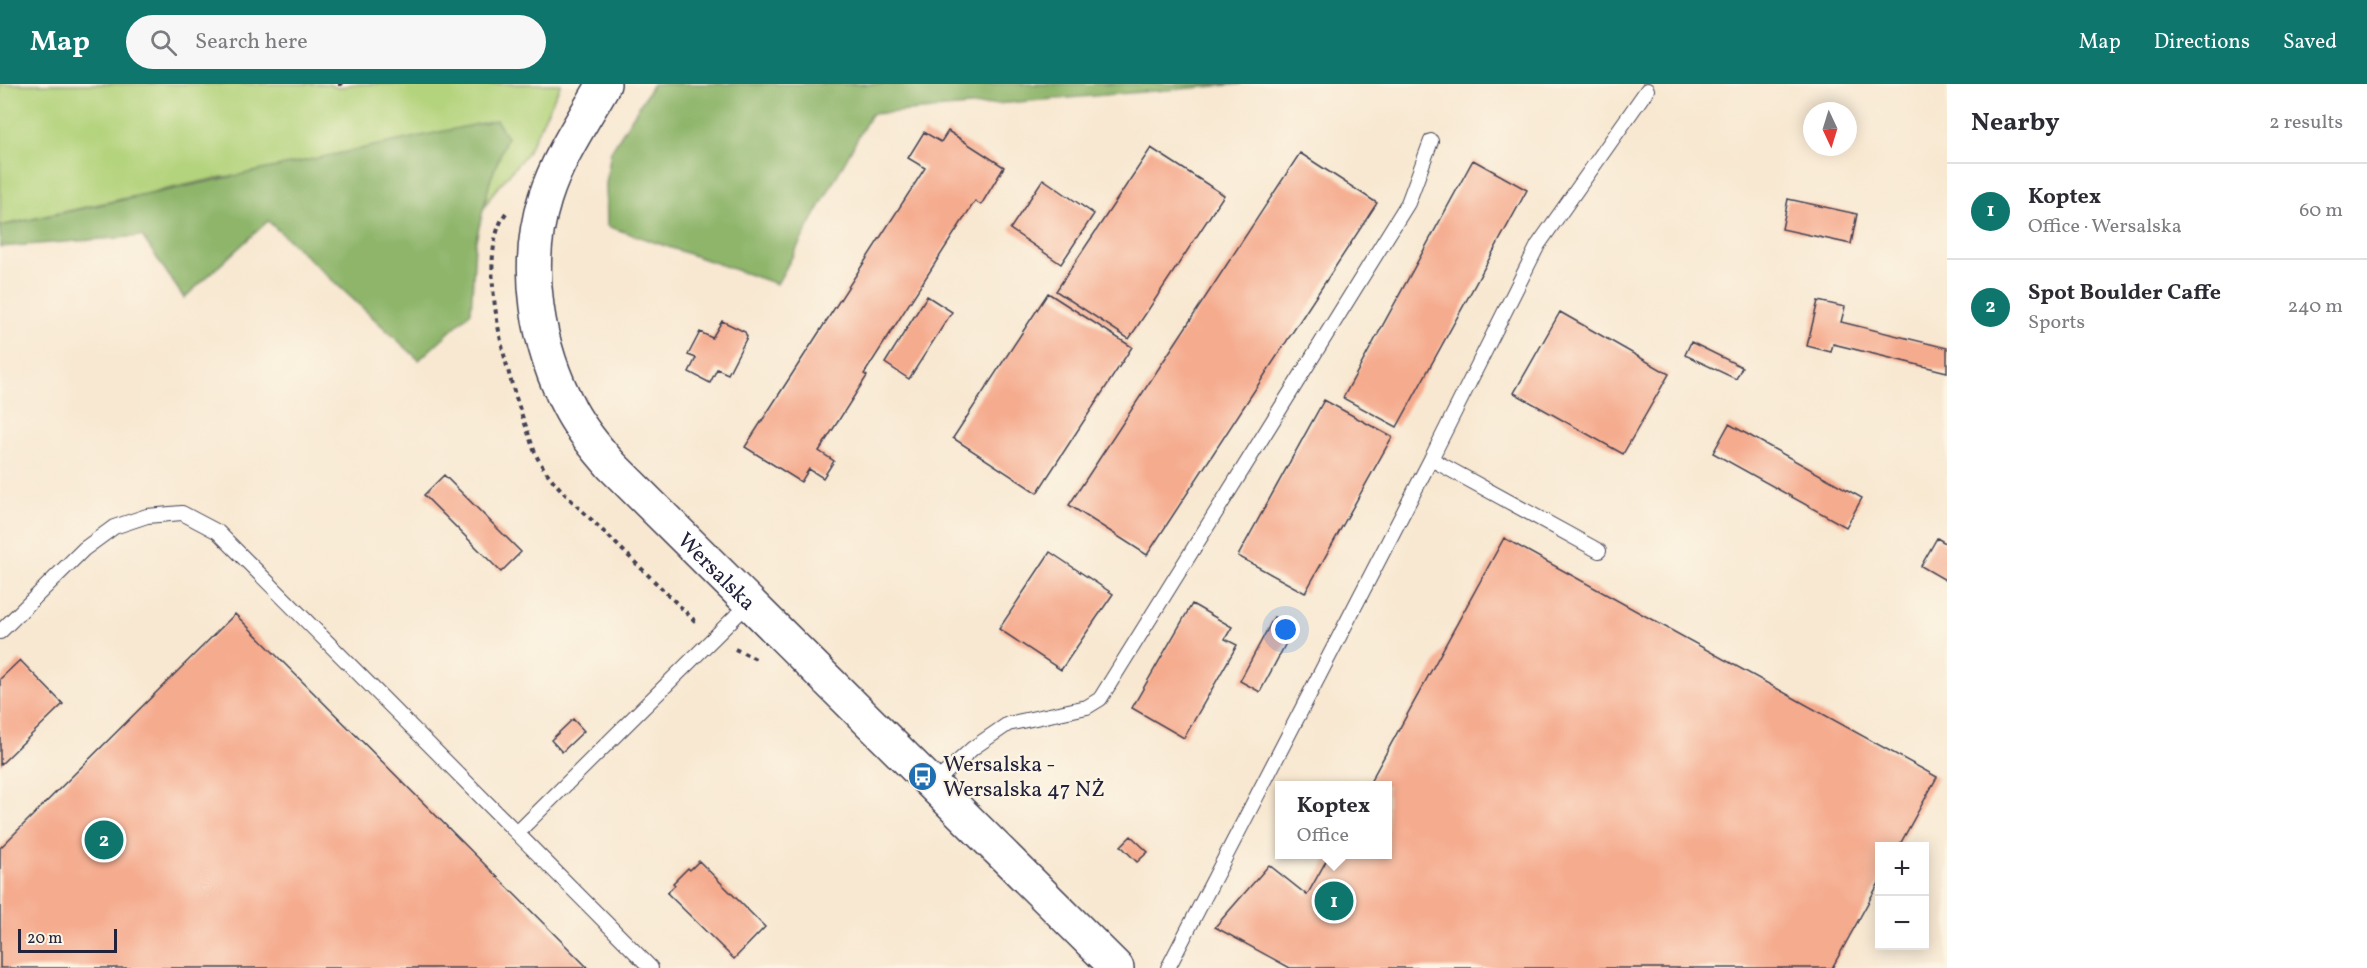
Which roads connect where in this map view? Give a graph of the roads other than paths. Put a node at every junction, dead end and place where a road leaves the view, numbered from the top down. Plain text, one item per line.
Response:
1 (604, 84) edge
2 (1647, 90) dead end
3 (1431, 141) dead end
4 (1431, 459) junction
5 (1599, 551) dead end
6 (749, 603) junction
7 (0, 632) edge
8 (932, 785) junction
9 (517, 833) junction
10 (651, 968) edge
11 (1117, 968) edge
12 (1168, 968) edge

1 - 6 street, Wersalska
2 - 4 lane
3 - 8 lane
4 - 5 lane
4 - 12 lane
6 - 8 street, Wersalska
6 - 9 lane
7 - 9 lane
8 - 11 street, Wersalska
9 - 10 lane

